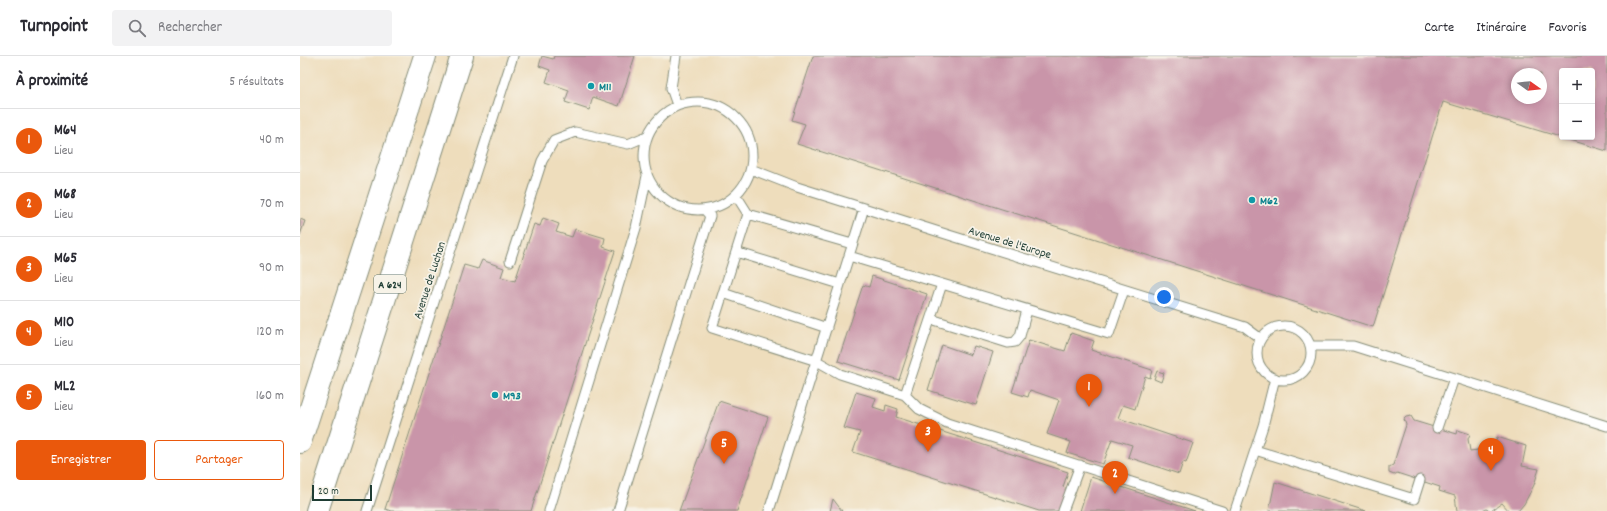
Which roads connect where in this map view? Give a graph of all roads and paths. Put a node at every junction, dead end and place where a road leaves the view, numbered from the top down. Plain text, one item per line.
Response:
1 (425, 56) edge
2 (462, 56) edge
3 (513, 56) edge
4 (676, 56) edge
5 (678, 105) junction
6 (647, 136) junction
7 (751, 169) junction
8 (647, 176) junction
9 (736, 195) junction
10 (864, 208) junction
11 (705, 210) junction
12 (748, 214) junction
13 (852, 244) junction
14 (736, 252) junction
15 (849, 256) junction
16 (510, 261) dead end
17 (840, 284) junction
18 (942, 284) junction
19 (1124, 290) junction
20 (723, 293) junction
21 (1027, 310) junction
22 (931, 319) junction
23 (826, 328) junction
24 (1261, 339) junction
25 (1310, 346) junction
26 (817, 361) junction
27 (1275, 378) junction
28 (1454, 378) junction
29 (905, 395) junction
30 (1607, 426) edge
31 (1437, 428) dead end
32 (300, 442) edge
33 (1255, 450) junction
34 (1080, 465) junction
35 (1420, 480) dead end
36 (317, 511) edge
37 (367, 511) edge
38 (549, 511) edge
39 (618, 511) edge
40 (769, 511) edge
41 (1063, 511) edge
42 (1222, 511) edge
43 (1235, 511) edge

1 - 32 highway
2 - 36 highway, A 624
3 - 37 lane, Avenue de Luchon
4 - 5 lane
5 - 6 lane
5 - 7 lane
6 - 8 lane
6 - 16 lane
7 - 9 lane
7 - 10 lane, Avenue de l'Europe
8 - 11 lane
8 - 38 lane
9 - 11 lane
9 - 12 lane
10 - 13 lane
10 - 19 lane, Avenue de l'Europe
11 - 39 lane
12 - 13 lane
12 - 14 lane
13 - 15 lane
14 - 17 lane
14 - 20 lane
15 - 17 lane
15 - 18 lane
17 - 23 lane
18 - 21 lane
18 - 22 lane
19 - 21 lane
19 - 24 lane, Avenue de l'Europe
20 - 23 lane
20 - 26 lane
21 - 22 lane
22 - 29 lane
23 - 26 lane
24 - 25 lane
24 - 27 lane
25 - 27 lane
25 - 28 lane
26 - 29 lane
26 - 40 lane
27 - 33 lane
28 - 30 lane
28 - 31 lane
29 - 34 lane
33 - 35 lane
33 - 43 lane
34 - 41 lane
34 - 42 lane

